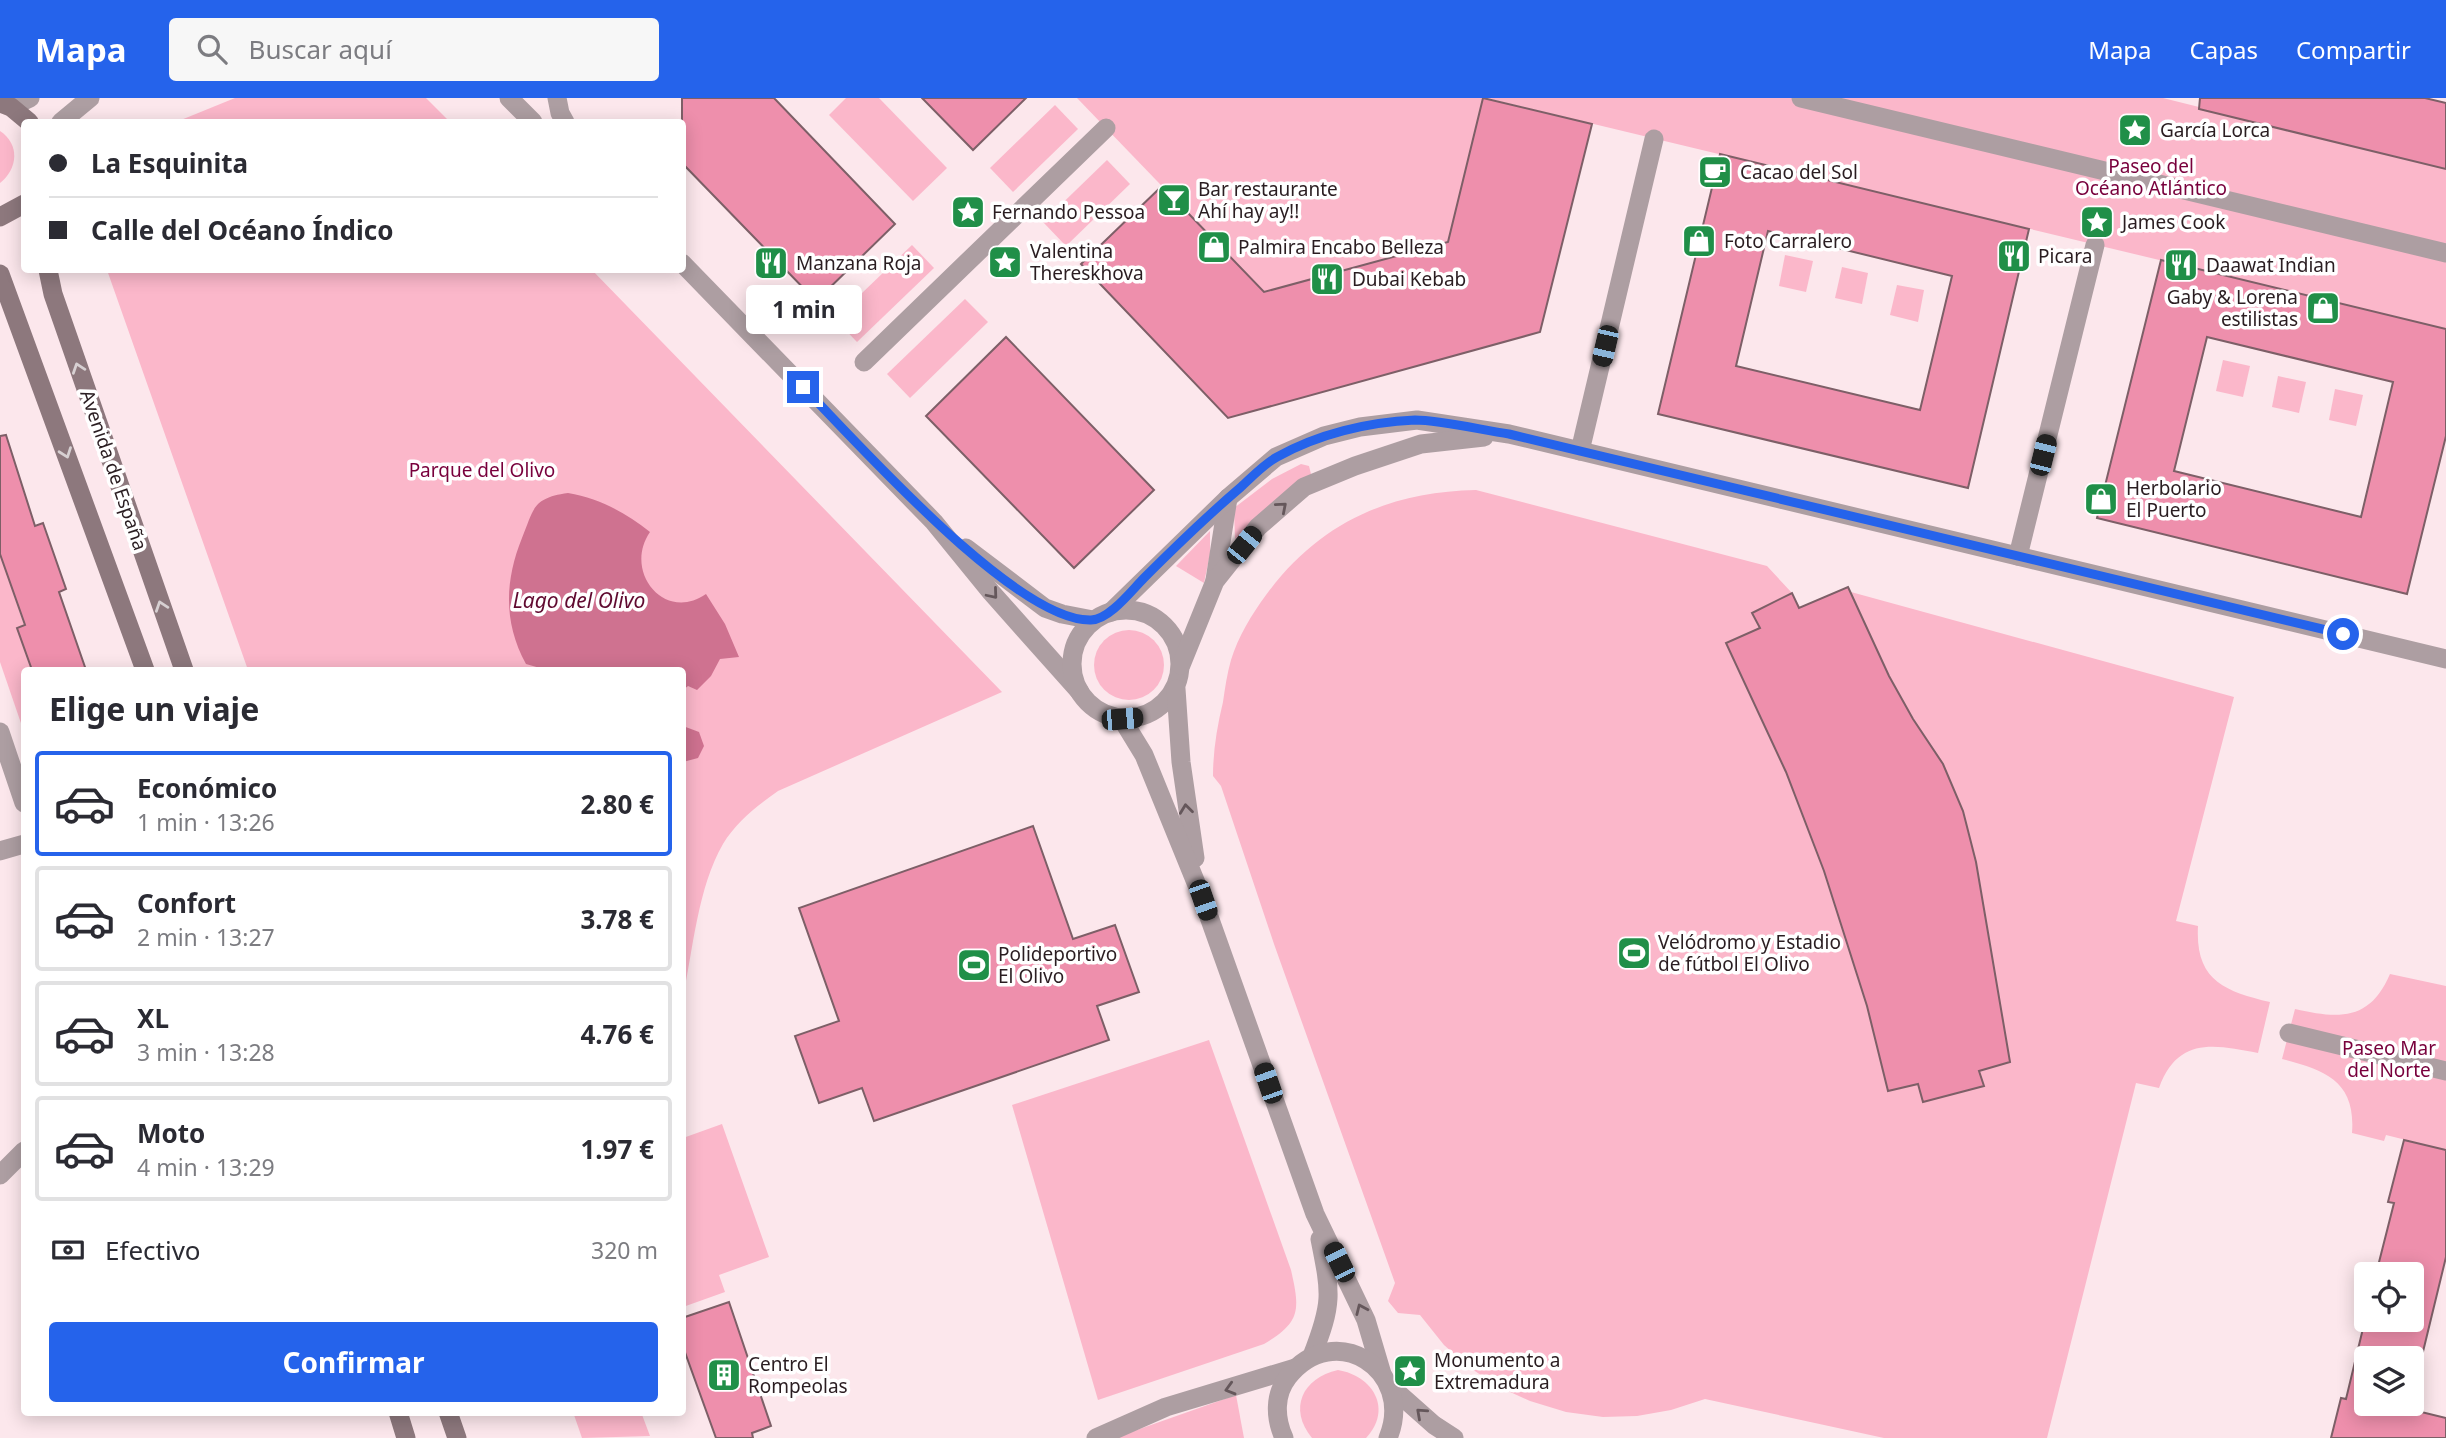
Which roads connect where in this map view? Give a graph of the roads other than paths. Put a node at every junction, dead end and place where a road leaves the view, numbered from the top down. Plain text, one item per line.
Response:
1 (30, 98) edge
2 (90, 98) edge
3 (509, 98) edge
4 (557, 98) edge
5 (1801, 98) edge
6 (6, 105) edge
7 (25, 119) edge
8 (65, 119) edge
9 (530, 119) edge
10 (563, 119) edge
11 (1106, 128) dead end
12 (1654, 139) dead end
13 (21, 206) edge
14 (0, 217) edge
15 (2095, 245) dead end
16 (2446, 253) edge
17 (686, 267) edge
18 (49, 273) edge
19 (0, 274) edge
20 (864, 362) dead end
21 (1509, 434) junction
22 (1580, 451) junction
23 (1228, 498) junction
24 (934, 522) junction
25 (2018, 556) junction
26 (1215, 581) junction
27 (1102, 616) junction
28 (2446, 659) edge
29 (1181, 664) junction
30 (144, 667) edge
31 (183, 667) edge
32 (1176, 689) junction
33 (1080, 692) junction
34 (1122, 719) junction
35 (0, 732) edge
36 (21, 794) edge
37 (21, 845) edge
38 (0, 851) edge
39 (1203, 900) junction
40 (2288, 1033) dead end
41 (2446, 1071) edge
42 (21, 1155) edge
43 (0, 1175) edge
44 (1315, 1214) junction
45 (1312, 1356) junction
46 (1295, 1368) junction
47 (1386, 1379) junction
48 (399, 1416) edge
49 (449, 1416) edge
50 (406, 1438) edge
51 (457, 1438) edge
52 (1096, 1438) edge
53 (1284, 1438) edge
54 (1388, 1438) edge
55 (1454, 1438) edge

1 - 6 street
2 - 8 street
3 - 9 street
4 - 10 street
5 - 16 street
6 - 7 main road
11 - 20 street
12 - 22 street
13 - 14 main road
15 - 25 street
17 - 24 street
31 -> 18 main road, Avenida de España
19 -> 30 main road, Avenida de España
21 - 22 street
21 - 23 street
26 -> 21 street
22 - 25 street
23 - 26 street
23 - 27 street
24 - 27 street
24 -> 33 street
25 - 28 street
26 - 29 street
27 - 29 street
27 - 33 street
29 - 32 street
32 - 34 street
39 -> 32 street
33 - 34 street
34 - 39 street
35 - 36 street
37 - 38 street
39 - 44 street
40 - 41 street
42 - 43 street
44 - 45 street
47 -> 44 street
45 - 46 street
45 - 47 street
46 -> 52 street
46 - 53 street
47 - 54 street
55 -> 47 street
48 - 50 main road
49 - 51 main road

